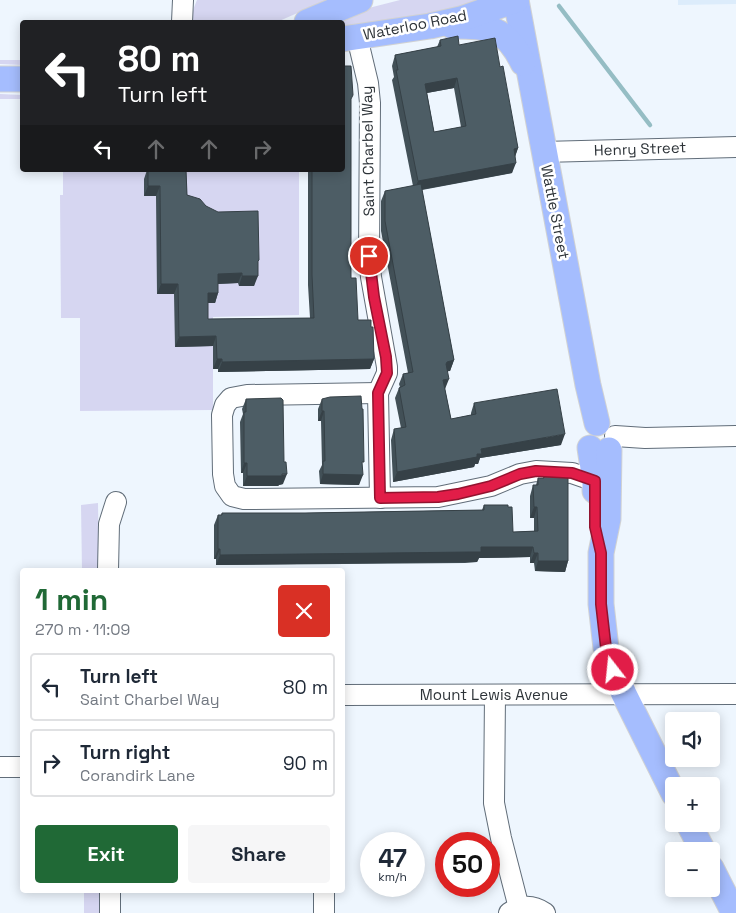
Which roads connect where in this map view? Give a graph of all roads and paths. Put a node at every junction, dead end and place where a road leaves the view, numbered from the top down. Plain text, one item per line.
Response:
1 (183, 0) edge
2 (360, 0) edge
3 (516, 0) edge
4 (182, 20) edge
5 (312, 20) edge
6 (430, 26) junction
7 (350, 38) edge
8 (0, 79) edge
9 (20, 79) edge
10 (530, 82) junction
11 (736, 147) edge
12 (543, 152) junction
13 (378, 393) junction
14 (736, 436) edge
15 (603, 439) junction
16 (595, 481) junction
17 (380, 498) junction
18 (116, 502) dead end
19 (601, 553) junction
20 (108, 568) edge
21 (624, 694) junction
22 (736, 694) edge
23 (345, 695) edge
24 (495, 695) junction
25 (0, 767) edge
26 (20, 767) edge
27 (666, 777) edge
28 (720, 886) edge
29 (110, 893) edge
30 (324, 893) edge
31 (514, 910) edge
32 (110, 913) edge
33 (324, 913) edge
34 (545, 913) edge
35 (734, 913) edge

1 - 4 street
2 - 5 main road
3 - 6 main road, Waterloo Road
3 - 10 main road, Wattle Street
6 - 7 main road, Waterloo Road
6 - 10 main road
7 - 13 street, Saint Charbel Way
8 - 9 main road
10 - 12 main road, Wattle Street
11 - 12 street, Henry Street
12 - 15 main road, Wattle Street
13 - 17 street
13 - 17 street
14 - 15 street
15 - 16 main road, Wattle Street
15 - 19 main road, Wattle Street
16 - 17 street
16 - 19 main road, Wattle Street
18 - 20 street
19 - 21 main road, Wattle Street
21 - 22 street, Mount Lewis Avenue
21 - 24 street, Mount Lewis Avenue
21 - 27 main road, Wattle Street
23 - 24 street, Mount Lewis Avenue
24 - 31 street
25 - 26 street
28 - 35 main road
29 - 32 street
30 - 33 street
31 - 34 street

